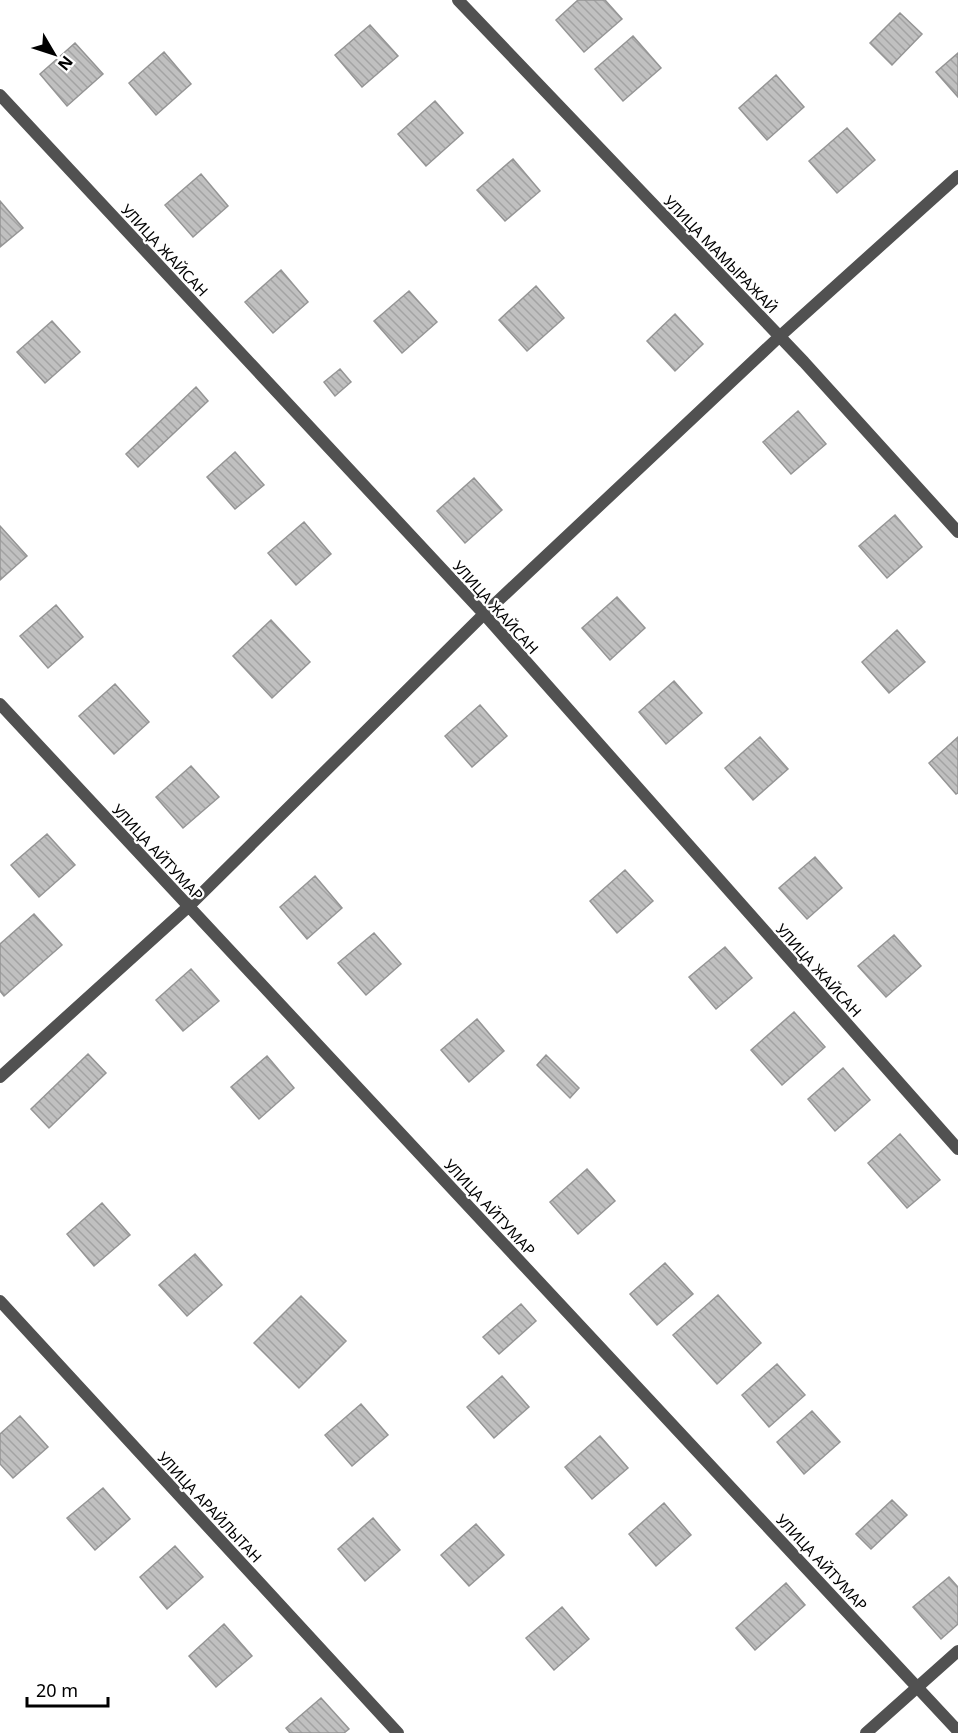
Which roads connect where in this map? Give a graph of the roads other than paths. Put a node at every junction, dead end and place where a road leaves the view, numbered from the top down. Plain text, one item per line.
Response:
1 (458, 0) edge
2 (0, 94) edge
3 (958, 176) edge
4 (779, 337) junction
5 (958, 532) edge
6 (484, 614) junction
7 (0, 704) edge
8 (188, 907) junction
9 (0, 1077) edge
10 (958, 1149) edge
11 (0, 1301) edge
12 (958, 1651) edge
13 (918, 1687) junction
14 (958, 1731) edge
15 (398, 1733) edge
16 (866, 1733) edge

1 - 4 street, УЛИЦА МАМЫРАЖАЙ
2 - 6 street, УЛИЦА ЖАЙСАН
3 - 4 street
4 - 5 street, УЛИЦА МАМЫРАЖАЙ
4 - 6 street
6 - 8 street
6 - 10 street, УЛИЦА ЖАЙСАН
7 - 8 street, УЛИЦА АЙТУМАР
8 - 9 street
8 - 13 street, УЛИЦА АЙТУМАР
11 - 15 street, УЛИЦА АРАЙЛЫТАН
12 - 13 street
13 - 14 street, УЛИЦА АЙТУМАР
13 - 16 street

